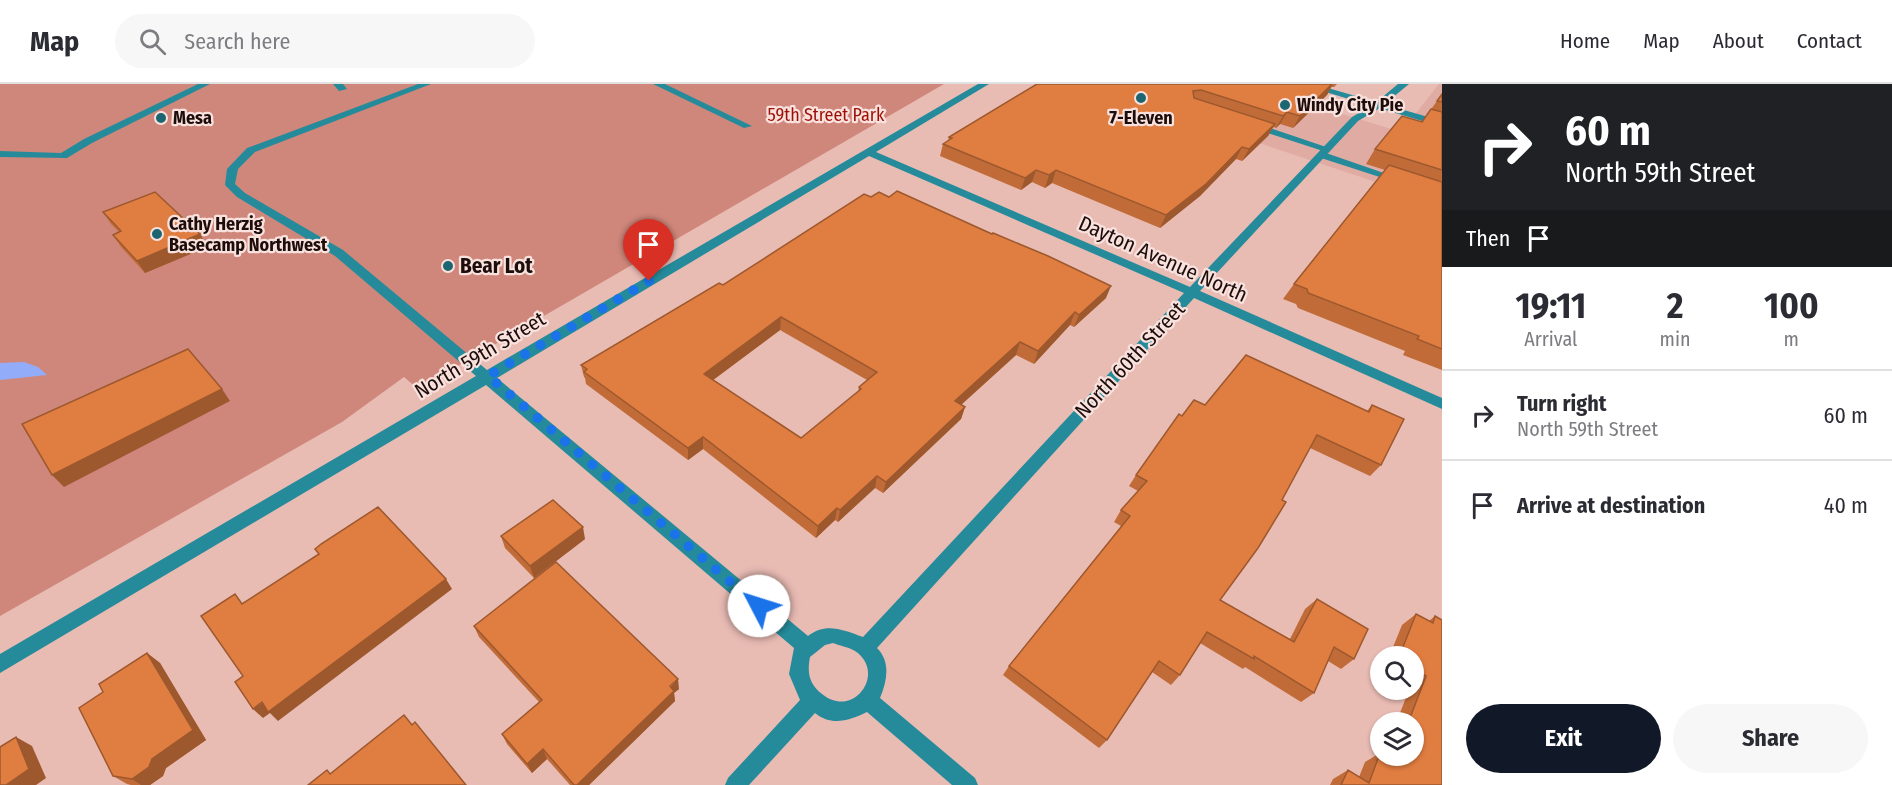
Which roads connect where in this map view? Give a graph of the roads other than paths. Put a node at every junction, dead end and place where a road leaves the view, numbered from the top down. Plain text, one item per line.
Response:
1 (205, 84) edge
2 (426, 84) edge
3 (658, 84) edge
4 (984, 84) edge
5 (1304, 84) edge
6 (1404, 84) edge
7 (1377, 106) junction
8 (1237, 120) edge
9 (1442, 124) edge
10 (747, 126) dead end
11 (868, 152) junction
12 (1324, 152) junction
13 (0, 154) edge
14 (1409, 184) edge
15 (1192, 292) junction
16 (488, 376) junction
17 (1442, 404) edge
18 (807, 647) junction
19 (865, 648) junction
20 (0, 664) edge
21 (868, 700) junction
22 (813, 701) junction
23 (735, 785) edge
24 (968, 785) edge

1 - 13 street
2 - 16 street
3 - 10 street
4 - 11 street, North 59th Street
5 - 7 street
6 - 7 street, North 60th Street
7 - 9 street
7 - 12 street, North 60th Street
8 - 12 street
11 - 15 street, Dayton Avenue North
11 - 16 street, North 59th Street
12 - 14 street
12 - 15 street, North 60th Street
15 - 17 street, Dayton Avenue North
15 - 19 street, North 60th Street
16 - 18 street
16 - 20 street, North 59th Street
18 - 19 street
18 - 22 street
19 - 21 street
21 - 22 street
21 - 24 street
22 - 23 street

